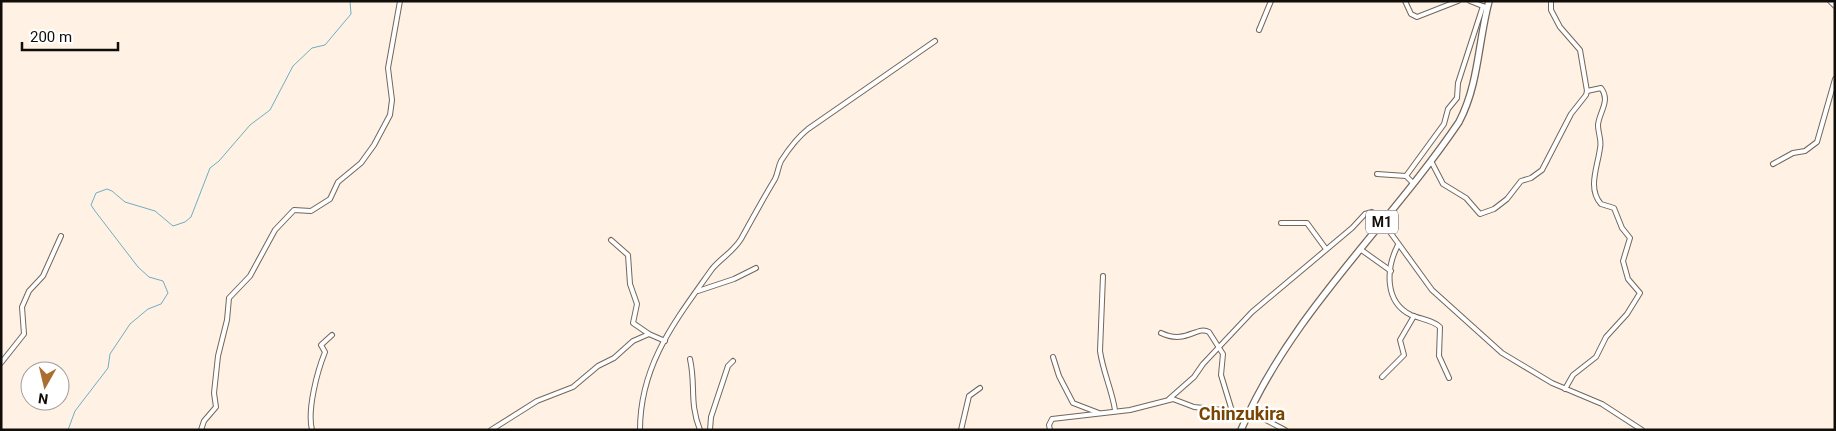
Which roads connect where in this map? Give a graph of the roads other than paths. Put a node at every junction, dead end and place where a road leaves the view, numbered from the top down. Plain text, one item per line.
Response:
1 (400, 1) edge
2 (1272, 1) edge
3 (1405, 1) edge
4 (1458, 1) edge
5 (1470, 1) edge
6 (1489, 1) edge
7 (1551, 1) edge
8 (1830, 1) edge
9 (1835, 6) edge
10 (1485, 7) junction
11 (1259, 30) dead end
12 (935, 41) dead end
13 (1835, 79) edge
14 (1587, 91) junction
15 (1431, 160) junction
16 (1773, 164) dead end
17 (1377, 174) dead end
18 (1406, 176) junction
19 (1413, 183) junction
20 (1383, 220) junction
21 (1281, 222) dead end
22 (61, 236) dead end
23 (611, 240) dead end
24 (1398, 245) junction
25 (1326, 249) junction
26 (1360, 250) junction
27 (756, 268) dead end
28 (1391, 271) junction
29 (1103, 276) dead end
30 (696, 292) junction
31 (1414, 316) junction
32 (1161, 333) dead end
33 (649, 334) junction
34 (332, 335) dead end
35 (664, 341) junction
36 (1220, 346) junction
37 (1053, 357) dead end
38 (690, 359) dead end
39 (733, 361) dead end
40 (1, 363) edge
41 (1382, 377) dead end
42 (1449, 378) dead end
43 (980, 388) dead end
44 (1565, 389) junction
45 (1169, 399) junction
46 (1115, 410) junction
47 (1232, 411) junction
48 (1099, 413) junction
49 (1245, 419) junction
50 (201, 430) edge
51 (312, 430) edge
52 (490, 430) edge
53 (640, 430) edge
54 (700, 430) edge
55 (710, 430) edge
56 (961, 430) edge
57 (1050, 430) edge
58 (1241, 430) edge
59 (1285, 430) edge
60 (1642, 430) edge

1 - 50 street
2 - 11 street
3 - 4 street
5 - 10 street
6 - 10 highway, M1
7 - 14 street
8 - 9 street
10 - 15 highway, M1
10 - 18 street
12 - 30 street
13 - 16 street
14 - 15 street
14 - 44 street
15 - 19 highway, M1
17 - 18 street
18 - 19 street
19 - 20 highway, M1
20 - 24 street
20 - 25 street
20 - 26 highway, M1
21 - 25 street
22 - 40 street
23 - 33 street
24 - 28 street
24 - 44 street
25 - 36 street
26 - 28 street
26 - 49 highway, M1
27 - 30 street
28 - 31 street
29 - 46 street
30 - 35 street
31 - 41 street
31 - 42 street
32 - 36 street
33 - 35 street
33 - 52 street
34 - 51 street
35 - 53 street
36 - 45 street
36 - 47 street
37 - 48 street
38 - 54 street
39 - 55 street
43 - 56 street
44 - 60 street
45 - 46 street
45 - 47 street
46 - 48 street
47 - 49 street
48 - 57 street
49 - 58 highway, M1
49 - 59 street

